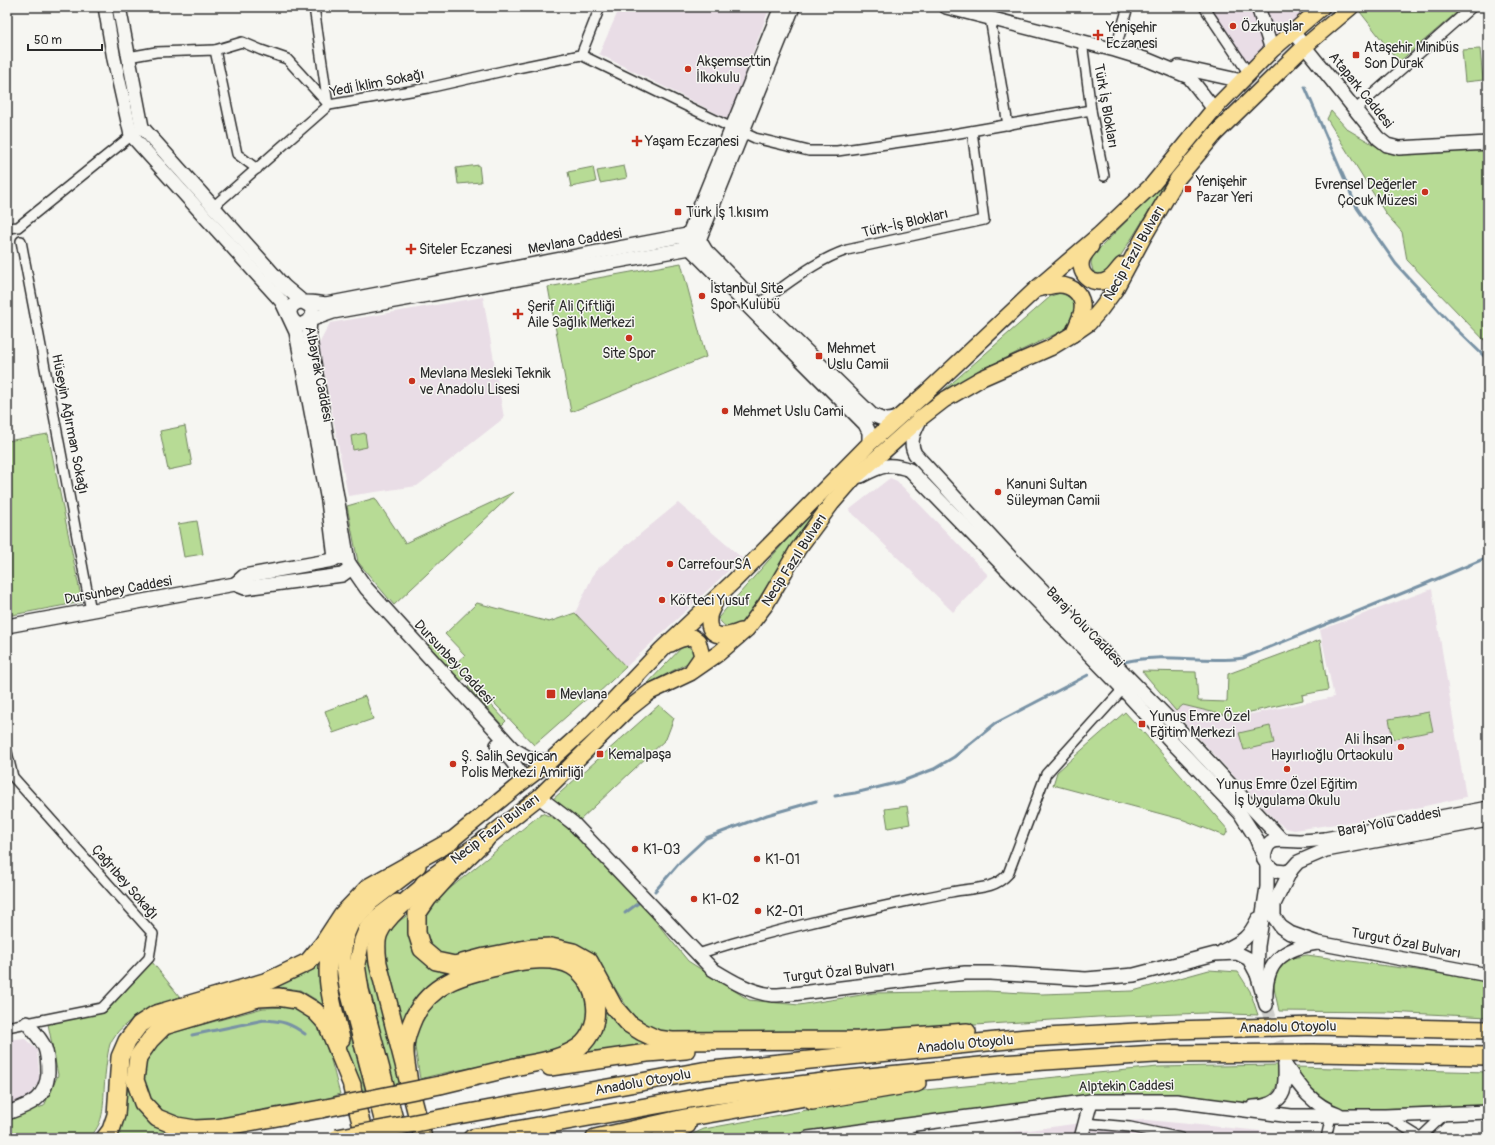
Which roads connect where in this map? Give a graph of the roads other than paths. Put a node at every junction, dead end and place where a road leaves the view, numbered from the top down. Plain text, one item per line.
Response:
1 (105, 7) edge
2 (119, 7) edge
3 (314, 7) edge
4 (600, 7) edge
5 (781, 7) edge
6 (793, 7) edge
7 (946, 7) edge
8 (1127, 7) edge
9 (1204, 7) edge
10 (1258, 7) edge
11 (1322, 7) edge
12 (1351, 7) edge
13 (1472, 7) edge
14 (990, 18) junction
15 (1293, 32) junction
16 (1082, 41) junction
17 (1305, 46) junction
18 (215, 50) junction
19 (1115, 50) junction
20 (1272, 50) junction
21 (581, 55) junction
22 (128, 57) junction
23 (114, 58) junction
24 (1148, 60) junction
25 (1245, 78) junction
26 (328, 106) junction
27 (1214, 109) junction
28 (1091, 110) junction
29 (1355, 110) junction
30 (1008, 125) junction
31 (142, 127) junction
32 (737, 130) junction
33 (972, 131) junction
34 (131, 135) junction
35 (1488, 143) edge
36 (257, 170) junction
37 (1104, 176) dead end
38 (208, 211) junction
39 (7, 228) edge
40 (1100, 234) junction
41 (21, 241) dead end
42 (692, 241) junction
43 (1137, 248) junction
44 (1036, 289) junction
45 (303, 302) junction
46 (758, 304) junction
47 (290, 317) junction
48 (310, 320) junction
49 (1073, 334) junction
50 (922, 417) junction
51 (897, 418) junction
52 (869, 444) junction
53 (853, 479) junction
54 (334, 559) junction
55 (1008, 563) junction
56 (344, 569) junction
57 (234, 584) junction
58 (718, 596) junction
59 (91, 612) junction
60 (7, 626) edge
61 (747, 629) junction
62 (662, 649) junction
63 (690, 673) junction
64 (1123, 689) junction
65 (7, 752) edge
66 (550, 761) junction
67 (10, 778) edge
68 (520, 784) junction
69 (539, 797) junction
70 (1488, 808) edge
71 (1488, 820) edge
72 (486, 839) junction
73 (1284, 839) junction
74 (451, 841) junction
75 (457, 858) junction
76 (1265, 862) junction
77 (1294, 866) junction
78 (369, 887) junction
79 (1264, 908) junction
80 (1318, 943) junction
81 (698, 954) junction
82 (1216, 954) junction
83 (1257, 974) junction
84 (1488, 975) edge
85 (27, 1023) junction
86 (7, 1027) edge
87 (1174, 1030) junction
88 (1488, 1030) edge
89 (828, 1041) junction
90 (1155, 1054) junction
91 (1488, 1056) edge
92 (933, 1080) junction
93 (352, 1085) junction
94 (410, 1085) junction
95 (440, 1085) junction
96 (1091, 1101) junction
97 (1226, 1106) junction
98 (321, 1109) junction
99 (1488, 1112) edge
100 (1446, 1113) junction
101 (7, 1114) edge
102 (1336, 1116) junction
103 (1385, 1116) junction
104 (1085, 1123) junction
105 (891, 1132) edge
106 (105, 1138) edge
107 (190, 1138) edge
108 (337, 1138) edge
109 (365, 1138) edge
110 (387, 1138) edge
111 (400, 1138) edge
112 (423, 1138) edge
113 (472, 1138) edge
114 (596, 1138) edge
115 (661, 1138) edge
116 (808, 1138) edge
117 (916, 1138) edge
118 (1081, 1138) edge
119 (1181, 1138) edge
120 (1326, 1138) edge
121 (1422, 1138) edge

1 - 23 main road, Albayrak Caddesi
2 - 22 main road
3 - 26 street
4 - 21 street
5 - 32 main road
6 - 32 main road
7 - 14 main road
8 - 19 street
9 - 25 street
10 - 20 main road
11 - 15 main road, Necip Fazıl Bulvarı
12 - 17 main road, Necip Fazıl Bulvarı
13 - 29 street
14 - 16 main road
14 - 30 street
15 - 17 main road, Atapark Caddesi
15 - 20 main road, Necip Fazıl Bulvarı
16 - 19 main road
16 - 28 street, Türk İş Blokları
17 - 29 main road, Atapark Caddesi
17 - 43 main road, Necip Fazıl Bulvarı
18 - 22 street
18 - 26 street
18 - 36 street
19 - 24 main road
20 - 25 main road, Necip Fazıl Bulvarı
21 - 26 street, Yedi İklim Sokağı
21 - 32 street
22 - 23 main road
22 - 31 main road
23 - 34 main road, Albayrak Caddesi
24 - 25 main road
24 - 27 main road
25 - 27 main road, Necip Fazıl Bulvarı
26 - 36 street, Yedi İklim Sokağı
27 - 40 main road, Necip Fazıl Bulvarı
28 - 30 street
28 - 37 street, Türk İş Blokları
29 - 35 main road, Atapark Caddesi
30 - 33 street
31 - 34 street
31 - 38 main road, Albayrak Caddesi
32 - 33 street
32 - 42 main road
33 - 46 street, Türk-İş Blokları
34 - 38 main road, Albayrak Caddesi
34 - 39 street
36 - 38 street, Yedi İklim Sokağı
38 - 45 main road, Albayrak Caddesi
38 - 47 main road, Albayrak Caddesi
40 - 43 main road
40 - 44 main road, Necip Fazıl Bulvarı
41 - 59 street, Hüseyin Ağırman Sokağı
42 - 45 main road, Mevlana Caddesi
42 - 46 main road
42 - 48 main road, Mevlana Caddesi
42 - 52 main road
43 - 49 main road, Necip Fazıl Bulvarı
44 - 49 main road
44 - 51 main road, Necip Fazıl Bulvarı
45 - 47 main road
45 - 48 main road
46 - 51 main road
47 - 48 main road
47 - 54 main road, Albayrak Caddesi
48 - 56 main road, Albayrak Caddesi
49 - 50 main road, Necip Fazıl Bulvarı
50 - 53 main road, Necip Fazıl Bulvarı
50 - 55 main road, Baraj Yolu Caddesi
51 - 52 main road, Necip Fazıl Bulvarı
52 - 58 main road, Necip Fazıl Bulvarı
53 - 55 main road, Baraj Yolu Caddesi
53 - 61 main road, Necip Fazıl Bulvarı
54 - 56 main road, Dursunbey Caddesi
54 - 57 main road, Dursunbey Caddesi
55 - 64 main road, Baraj Yolu Caddesi
55 - 73 main road, Baraj Yolu Caddesi
56 - 57 main road, Dursunbey Caddesi
56 - 66 main road, Dursunbey Caddesi
56 - 68 main road, Dursunbey Caddesi
57 - 59 main road, Dursunbey Caddesi
58 - 61 main road
58 - 62 main road, Necip Fazıl Bulvarı
59 - 60 main road, Dursunbey Caddesi
61 - 63 main road, Necip Fazıl Bulvarı
62 - 63 main road
62 - 66 main road, Necip Fazıl Bulvarı
63 - 69 main road, Necip Fazıl Bulvarı
64 - 76 main road, Baraj Yolu Caddesi
64 - 81 street
65 - 67 street, Çağrıbey Sokağı
66 - 68 main road, Necip Fazıl Bulvarı
67 - 85 street, Çağrıbey Sokağı
68 - 74 main road, Necip Fazıl Bulvarı
69 - 72 main road, Necip Fazıl Bulvarı
69 - 81 main road, Turgut Özal Bulvarı
70 - 73 main road, Baraj Yolu Caddesi
71 - 77 main road, Baraj Yolu Caddesi
72 - 75 main road, Necip Fazıl Bulvarı
72 - 89 highway
73 - 76 main road
73 - 77 main road, Baraj Yolu Caddesi
74 - 78 highway
74 - 110 main road, Necip Fazıl Bulvarı
75 - 94 highway
75 - 111 main road, Necip Fazıl Bulvarı
76 - 77 main road, Baraj Yolu Caddesi
76 - 79 main road
77 - 80 main road
78 - 93 highway
78 - 106 highway
79 - 82 main road
79 - 83 main road
80 - 83 main road
80 - 84 main road, Turgut Özal Bulvarı
81 - 82 main road, Turgut Özal Bulvarı
82 - 83 main road
85 - 86 street
85 - 101 main road
87 - 88 highway, Anadolu Otoyolu
87 - 89 highway
87 - 108 highway, Anadolu Otoyolu, bridge
89 - 95 highway
90 - 91 highway, Anadolu Otoyolu
90 - 92 highway
90 - 113 highway, Anadolu Otoyolu
92 - 114 highway
92 - 115 highway
93 - 98 highway
93 - 109 highway
94 - 95 highway
94 - 112 highway
95 - 98 highway, bridge
96 - 97 main road, Alptekin Caddesi
96 - 104 main road
96 - 105 main road, Alptekin Caddesi
97 - 102 main road, Alptekin Caddesi
97 - 102 main road
98 - 107 highway
99 - 100 main road, Alptekin Caddesi
100 - 103 main road, Alptekin Caddesi
100 - 121 street
102 - 103 main road, Alptekin Caddesi
102 - 120 street
103 - 121 street
104 - 118 main road
104 - 119 street
105 - 116 main road, Alptekin Caddesi
105 - 117 street

